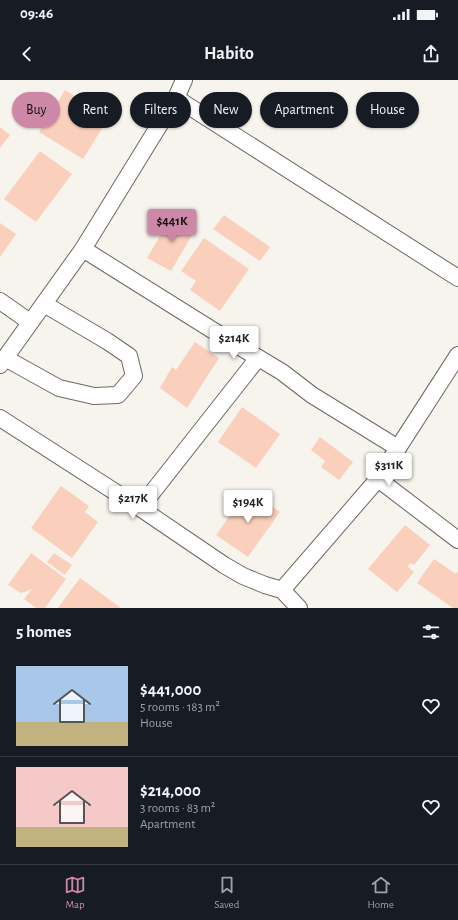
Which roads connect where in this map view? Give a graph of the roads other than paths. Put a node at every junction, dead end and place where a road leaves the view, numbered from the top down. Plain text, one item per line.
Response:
1 (184, 80) edge
2 (179, 92) edge
3 (191, 108) edge
4 (158, 128) edge
5 (83, 249) junction
6 (458, 278) edge
7 (0, 301) edge
8 (44, 304) junction
9 (30, 322) junction
10 (458, 355) edge
11 (258, 358) junction
12 (3, 362) edge
13 (0, 418) edge
14 (398, 448) junction
15 (378, 479) junction
16 (140, 508) junction
17 (458, 540) edge
18 (282, 590) junction
19 (299, 608) edge

1 - 2 street
3 - 6 street
4 - 5 street
5 - 8 street
5 - 11 street
7 - 9 street
8 - 9 street
8 - 12 street
9 - 12 street
10 - 14 street
11 - 14 street
11 - 16 street
13 - 16 street
14 - 15 street
15 - 17 street
15 - 18 street
16 - 18 street
18 - 19 street

